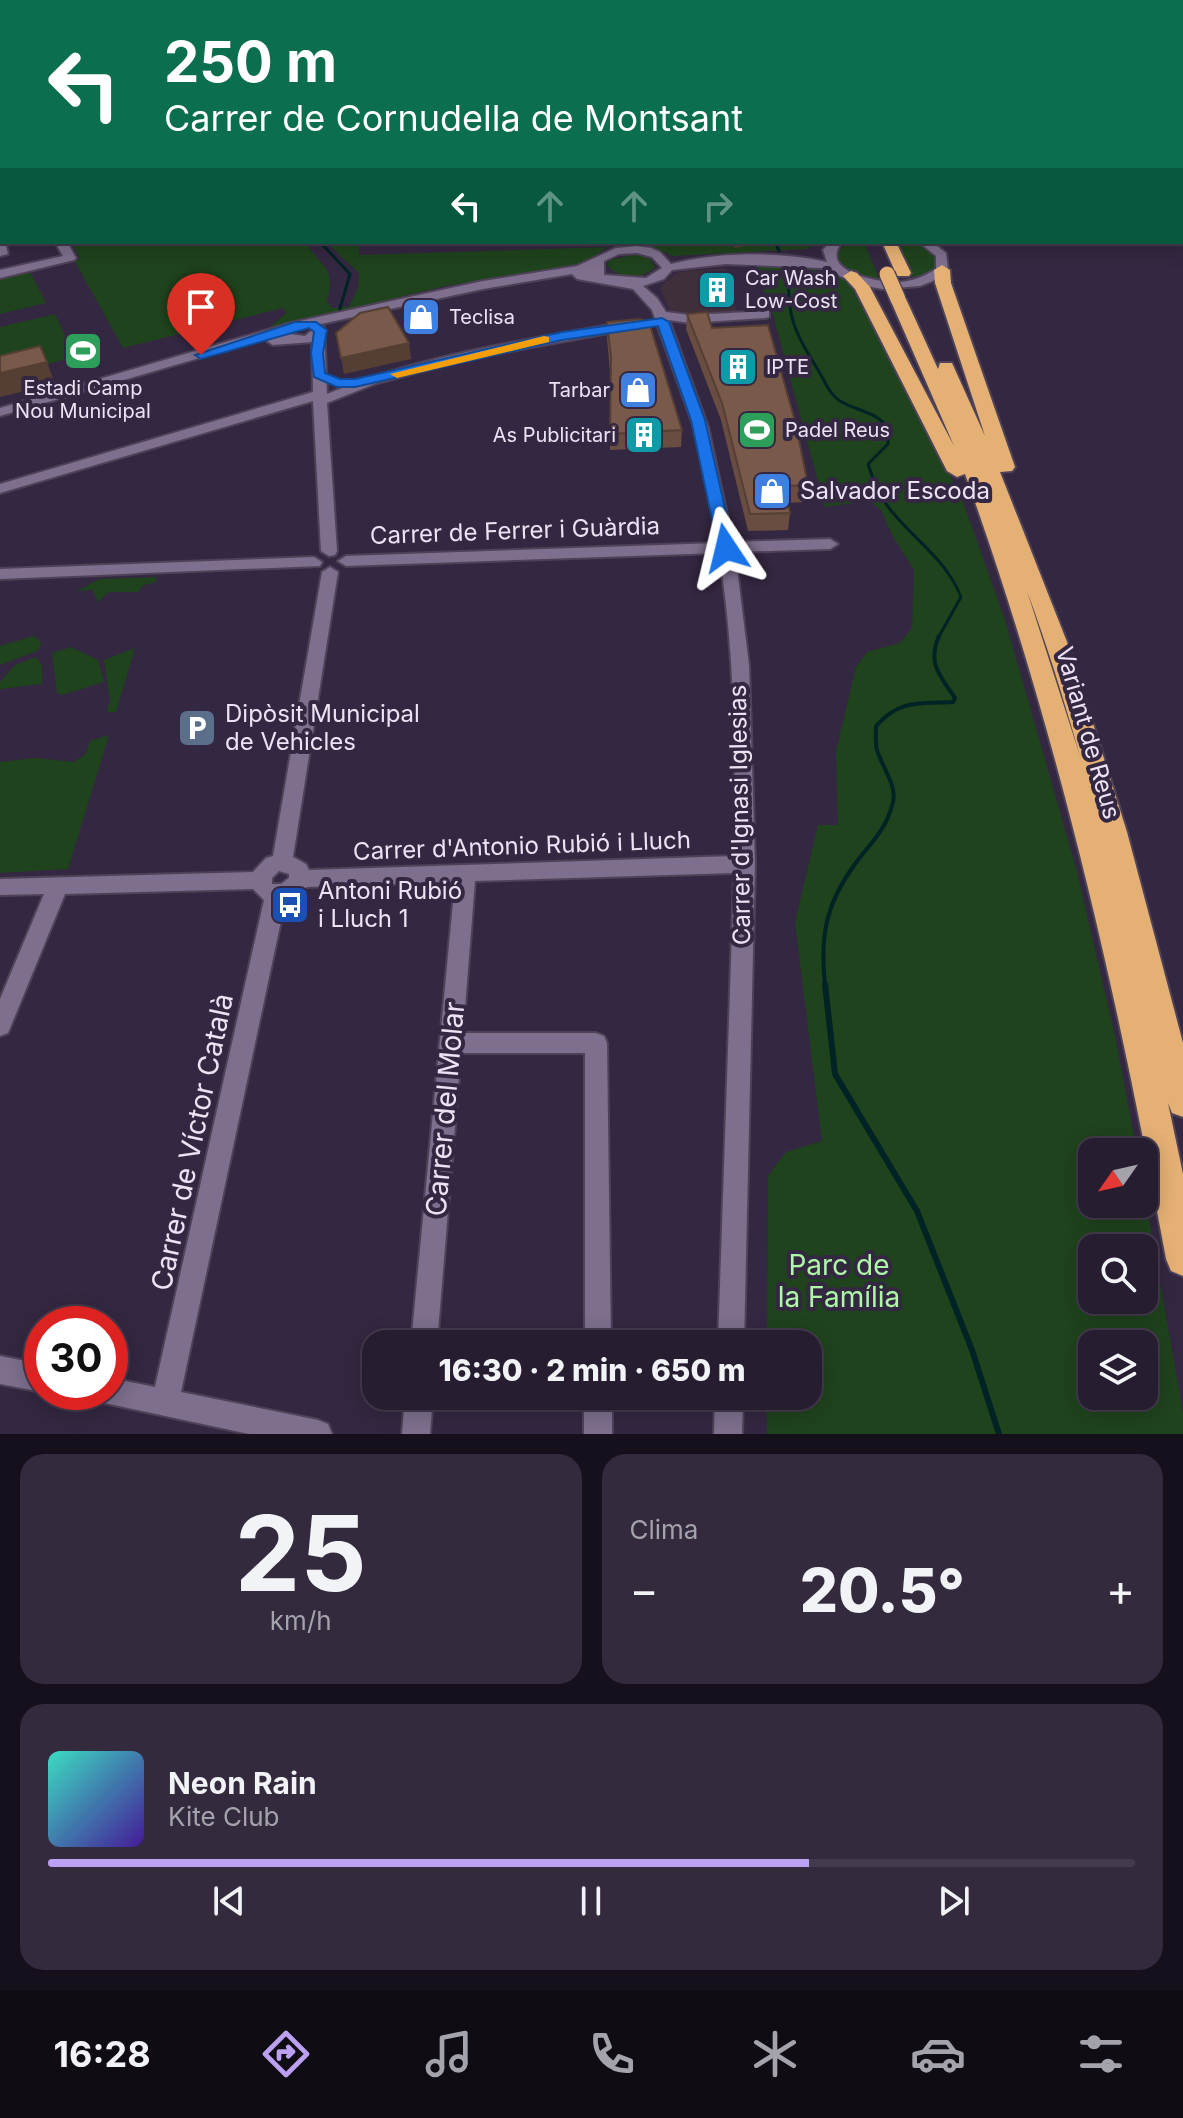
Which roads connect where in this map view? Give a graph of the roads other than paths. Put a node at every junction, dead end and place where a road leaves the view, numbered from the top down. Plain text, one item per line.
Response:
1 (62, 244) edge
2 (608, 244) edge
3 (875, 244) edge
4 (889, 244) edge
5 (928, 244) edge
6 (0, 245) edge
7 (833, 245) edge
8 (616, 251) junction
9 (0, 253) edge
10 (665, 264) junction
11 (599, 268) junction
12 (942, 270) junction
13 (844, 272) junction
14 (895, 273) junction
15 (0, 274) edge
16 (657, 278) junction
17 (626, 283) junction
18 (906, 298) junction
19 (653, 299) junction
20 (765, 314) dead end
21 (663, 322) junction
22 (317, 329) junction
23 (289, 334) junction
24 (307, 340) junction
25 (317, 353) junction
26 (319, 375) junction
27 (372, 380) junction
28 (321, 398) junction
29 (0, 413) edge
30 (0, 489) edge
31 (830, 544) dead end
32 (726, 548) junction
33 (329, 551) junction
34 (346, 561) junction
35 (322, 567) junction
36 (0, 574) edge
37 (1029, 630) junction
38 (1061, 657) junction
39 (282, 862) junction
40 (745, 864) junction
41 (466, 873) junction
42 (300, 879) junction
43 (58, 886) junction
44 (0, 887) edge
45 (268, 887) junction
46 (0, 1026) edge
47 (451, 1043) junction
48 (1183, 1102) edge
49 (1183, 1259) edge
50 (425, 1330) edge
51 (598, 1330) edge
52 (731, 1330) edge
53 (4, 1373) edge
54 (24, 1376) edge
55 (128, 1396) edge
56 (165, 1403) junction
57 (418, 1410) edge
58 (598, 1410) edge
59 (729, 1410) edge
60 (318, 1434) edge
61 (416, 1434) edge
62 (598, 1434) edge
63 (728, 1434) edge

1 - 15 street
2 - 8 street
3 - 14 highway, Variant de Reus
4 - 14 highway, Variant de Reus
5 - 12 street
6 - 9 street
7 - 10 street
7 - 13 street
8 - 10 street
8 - 11 street
10 - 13 street
10 - 16 street
11 - 17 street
11 - 22 street
12 - 13 street
12 - 38 highway
13 - 37 highway
14 - 18 highway, Variant de Reus, bridge
16 - 17 street
16 - 19 street
17 - 19 street
18 - 37 highway, Variant de Reus
18 - 38 highway, Variant de Reus
19 - 21 street, Carrer d'Ignasi Iglesias
20 - 21 street
21 - 27 street
21 - 32 street, Carrer d'Ignasi Iglesias
22 - 23 street
22 - 24 street
22 - 25 street
23 - 24 street
23 - 29 street
24 - 25 street
25 - 26 street
26 - 27 street
26 - 28 street
27 - 28 street
28 - 30 street
28 - 33 street
31 - 32 street, Carrer de Ferrer i Guàrdia
32 - 34 street, Carrer de Ferrer i Guàrdia
32 - 40 street, Carrer d'Ignasi Iglesias
33 - 34 street
33 - 35 street
34 - 35 street
35 - 36 street
35 - 39 street
37 - 49 highway, Variant de Reus
38 - 48 highway, Variant de Reus
39 - 42 street
39 - 45 street
40 - 41 street, Carrer d'Antonio Rubió i Lluch
40 - 52 street, Carrer d'Ignasi Iglesias
41 - 42 street, Carrer d'Antonio Rubió i Lluch
41 - 47 street, Carrer del Molar
42 - 45 street
43 - 44 street
43 - 45 street
43 - 46 street
45 - 56 street, Carrer de Víctor Català
47 - 50 street, Carrer del Molar
47 - 51 street
53 - 54 street
55 - 56 street
56 - 60 street
57 - 61 street
58 - 62 street
59 - 63 street

